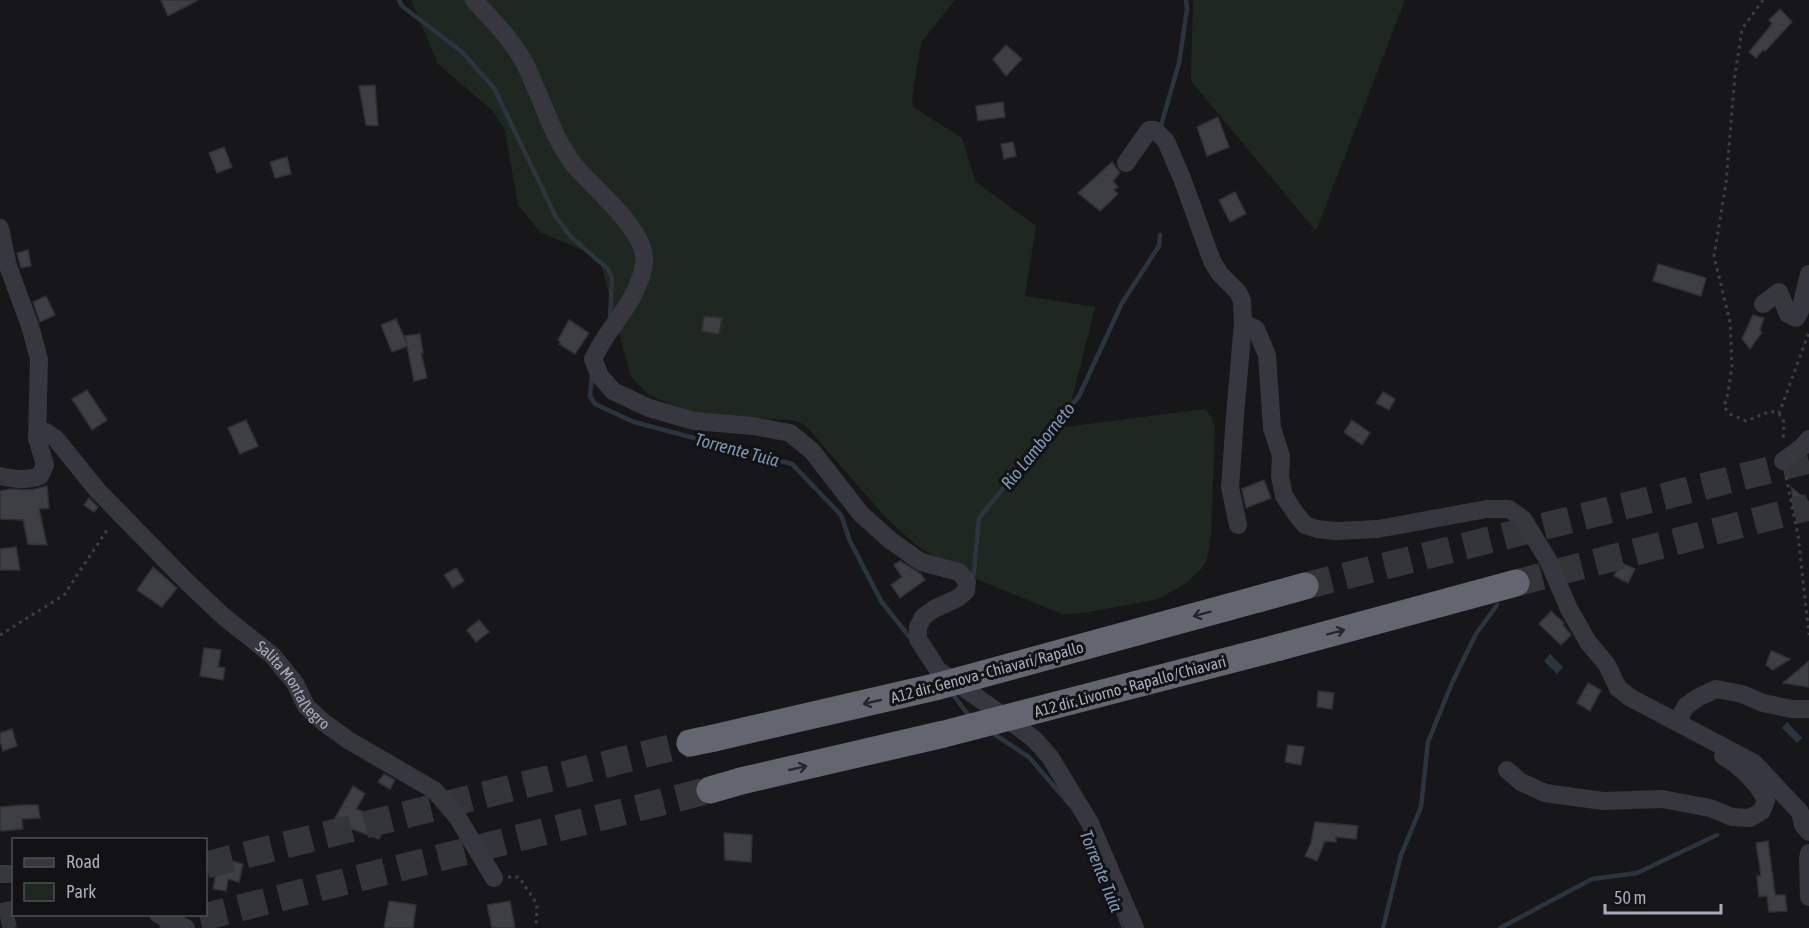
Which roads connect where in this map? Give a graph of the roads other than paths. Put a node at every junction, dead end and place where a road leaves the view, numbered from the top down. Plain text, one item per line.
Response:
1 (474, 0) edge
2 (1126, 163) dead end
3 (0, 228) edge
4 (1809, 274) edge
5 (1764, 304) dead end
6 (1244, 323) junction
7 (37, 438) junction
8 (1809, 439) edge
9 (1783, 460) road end
10 (0, 477) edge
11 (1238, 525) dead end
12 (1516, 583) tunnel mouth
13 (1305, 586) tunnel mouth
14 (1809, 709) edge
15 (1677, 722) junction
16 (1702, 735) junction
17 (702, 740) tunnel mouth
18 (1507, 770) dead end
19 (710, 790) tunnel mouth
20 (1805, 813) edge
21 (1809, 832) edge
22 (1809, 853) edge
23 (494, 878) road end
24 (1809, 897) edge
25 (160, 916) edge
26 (186, 928) edge
27 (1135, 928) edge

1 - 27 street
2 - 6 street
3 - 7 street
4 - 5 street
6 - 11 street
6 - 15 street
7 - 10 street
7 - 23 street, Salita Montallegro
8 - 9 street
19 -> 12 highway, A12 dir. Livorno - Rapallo/Chiavari, bridge
13 -> 17 highway, A12 dir. Genova - Chiavari/Rapallo, bridge
14 - 15 street
15 - 16 street
16 - 18 street
16 - 20 street
20 - 21 street
22 - 24 street
25 - 26 street

